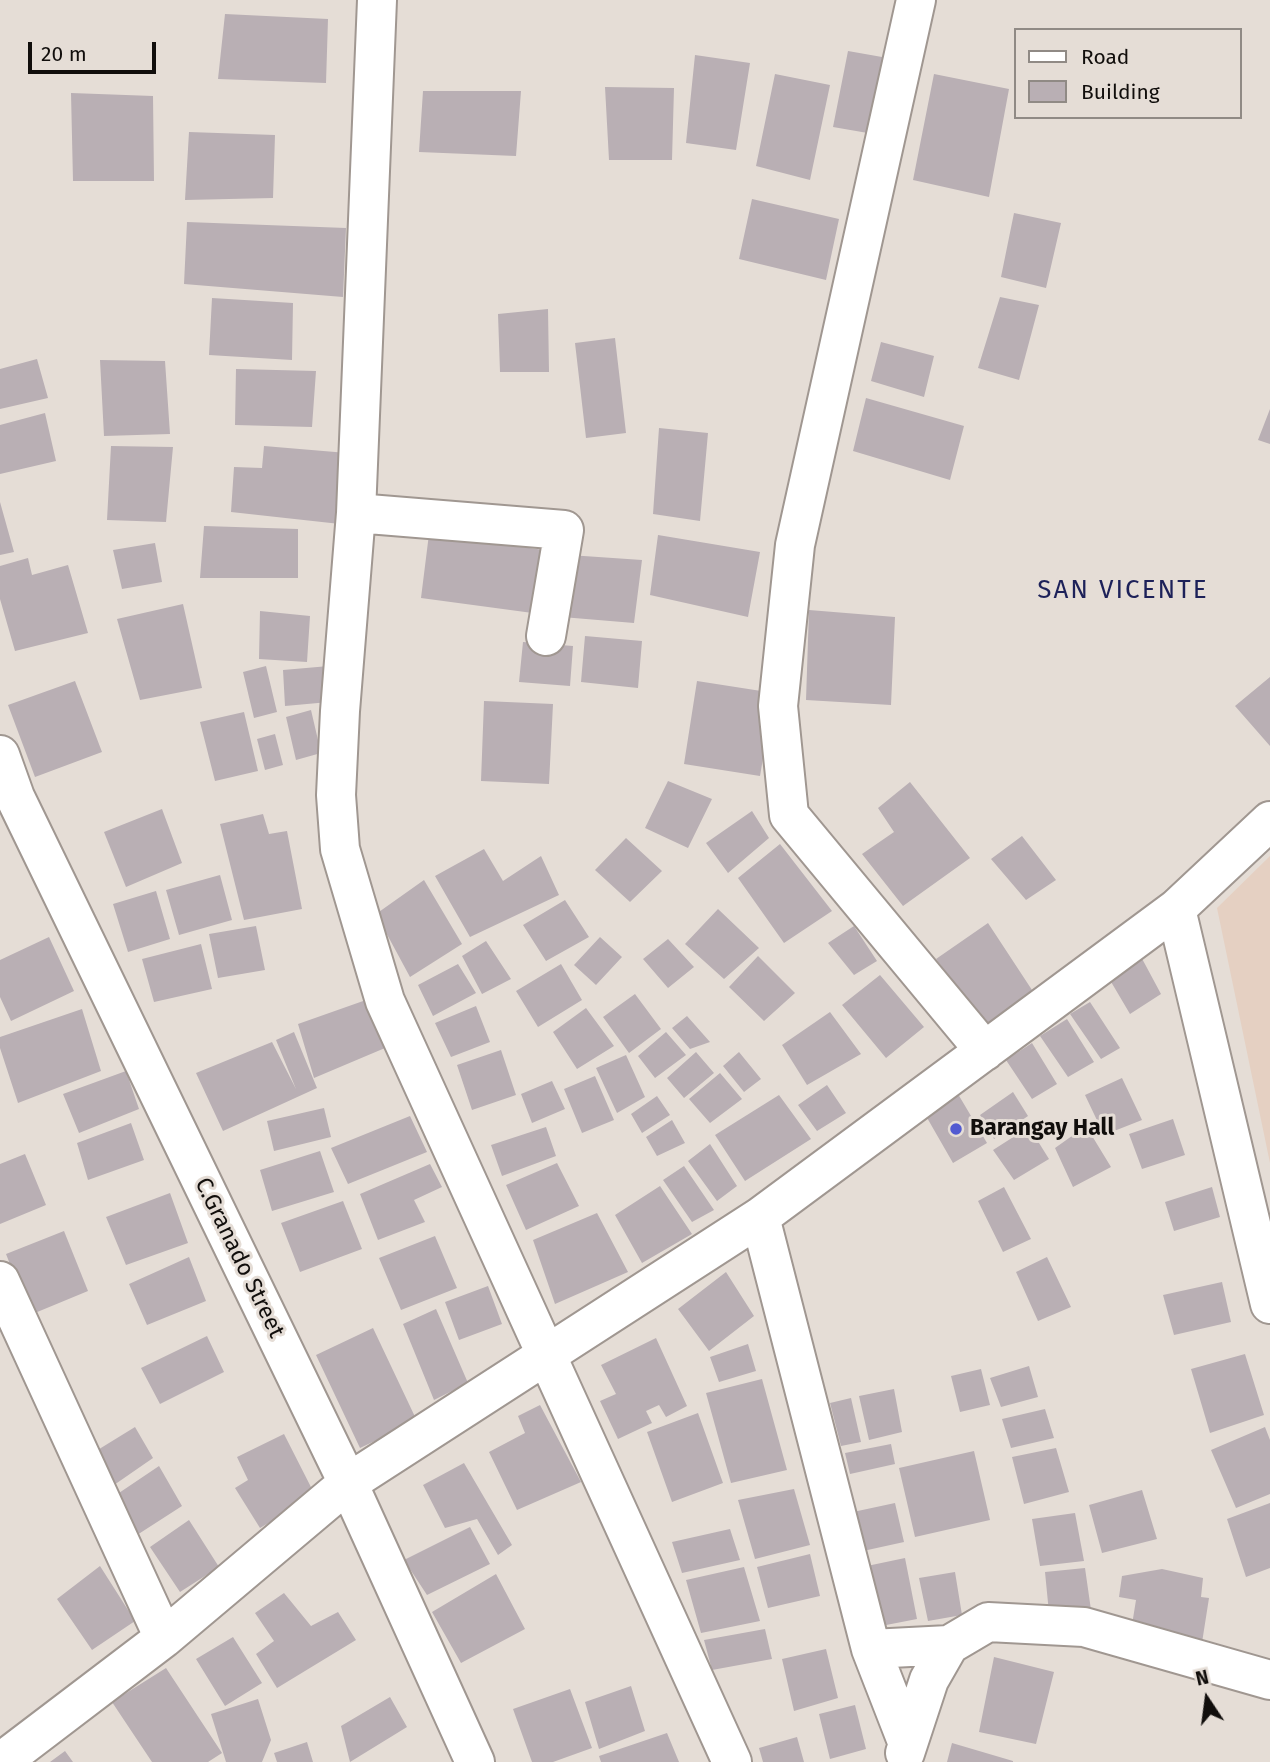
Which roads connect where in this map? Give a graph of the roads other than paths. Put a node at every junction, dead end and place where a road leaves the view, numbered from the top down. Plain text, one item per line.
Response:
1 (377, 0) edge
2 (916, 0) edge
3 (356, 513) junction
4 (546, 636) dead end
5 (0, 755) edge
6 (1270, 821) edge
7 (1176, 909) junction
8 (985, 1051) junction
9 (760, 1217) junction
10 (0, 1282) edge
11 (1270, 1304) edge
12 (548, 1354) junction
13 (348, 1483) junction
14 (164, 1638) junction
15 (950, 1645) junction
16 (871, 1649) junction
17 (1270, 1680) edge
18 (905, 1753) edge
19 (1, 1762) edge
20 (475, 1762) edge
21 (732, 1762) edge

1 - 3 street
2 - 8 street
3 - 4 street
3 - 12 street
5 - 13 street, C.Granado Street
6 - 7 street
7 - 8 street
7 - 11 street
8 - 9 street
9 - 12 street
9 - 16 street
10 - 14 street
12 - 13 street
12 - 21 street
13 - 14 street
13 - 20 street, C.Granado Street
14 - 19 street
15 - 16 street
15 - 17 street
15 - 18 street
16 - 18 street

